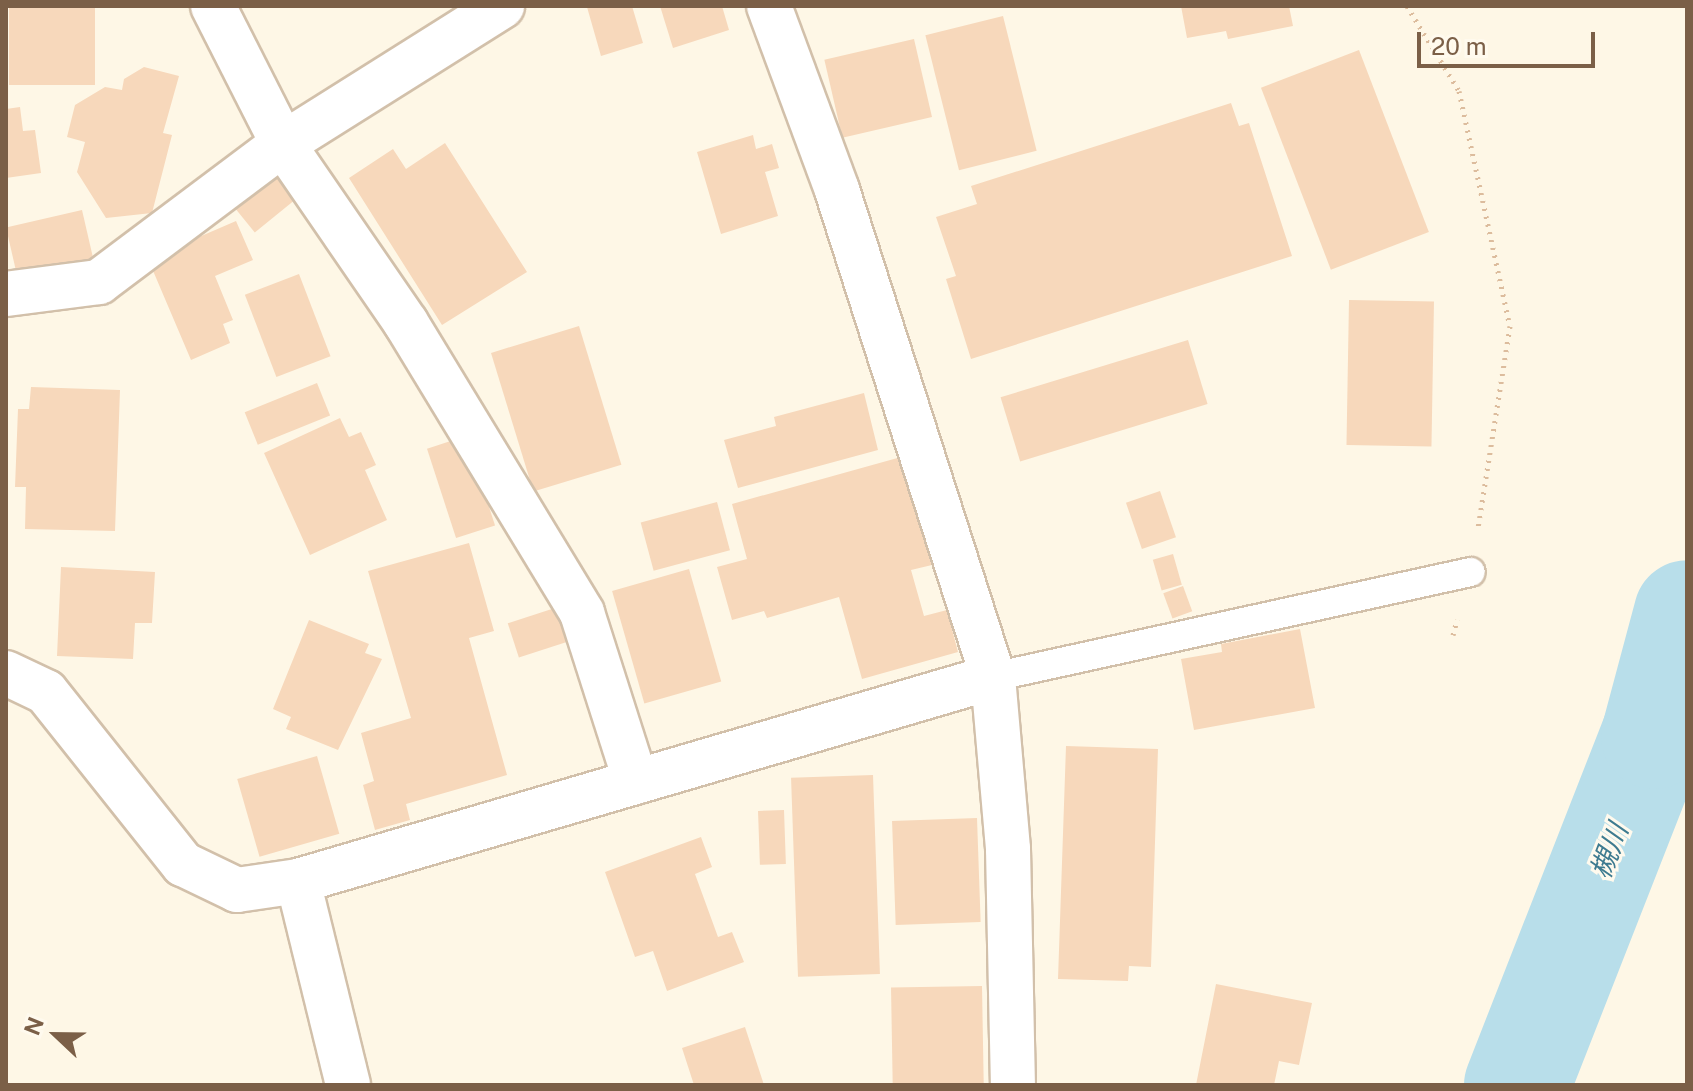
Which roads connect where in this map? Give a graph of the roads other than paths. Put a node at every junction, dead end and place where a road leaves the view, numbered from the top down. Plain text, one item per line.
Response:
1 (213, 6) edge
2 (502, 6) edge
3 (769, 6) edge
4 (283, 144) junction
5 (6, 294) edge
6 (1471, 572) road end
7 (6, 673) edge
8 (993, 677) junction
9 (636, 782) junction
10 (298, 881) junction
11 (348, 1085) edge
12 (1013, 1085) edge

1 - 4 street
2 - 4 street
3 - 8 street
4 - 5 street
4 - 9 street
6 - 8 lane
7 - 10 street
8 - 9 street
8 - 12 street
9 - 10 street
10 - 11 street

